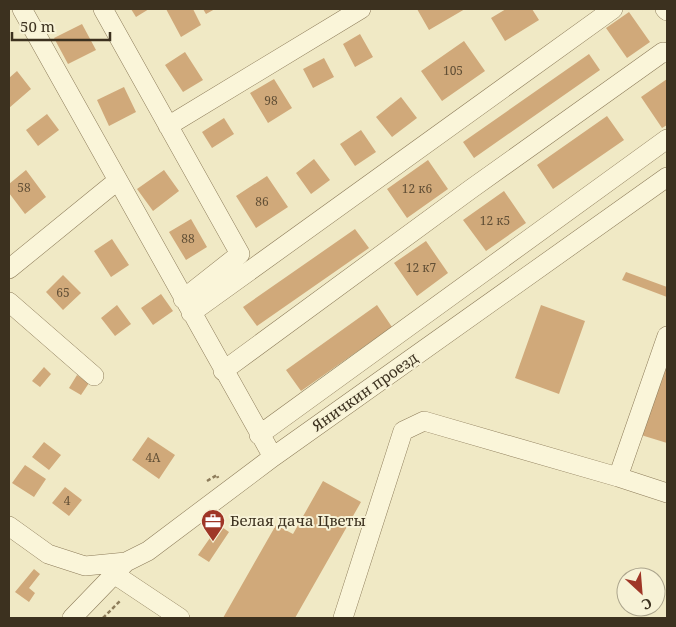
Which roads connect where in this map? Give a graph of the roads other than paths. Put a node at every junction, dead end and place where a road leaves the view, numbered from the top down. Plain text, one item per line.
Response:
1 (22, 9) edge
2 (103, 9) edge
3 (361, 9) edge
4 (613, 9) edge
5 (667, 53) edge
6 (168, 126) junction
7 (667, 139) edge
8 (667, 177) edge
9 (118, 180) junction
10 (9, 268) edge
11 (9, 302) edge
12 (187, 306) junction
13 (667, 336) edge
14 (224, 371) junction
15 (94, 376) dead end
16 (259, 434) junction
17 (273, 458) junction
18 (618, 477) junction
19 (667, 493) edge
20 (9, 526) edge
21 (120, 568) junction
22 (72, 618) edge
23 (180, 618) edge
24 (343, 618) edge

1 - 9 street
2 - 6 street
3 - 6 street
4 - 12 street
5 - 14 street
6 - 12 street
7 - 16 street
8 - 17 street, Яничкин проезд
9 - 10 street
9 - 12 street
11 - 15 street
12 - 14 street
13 - 18 street
14 - 16 street
16 - 17 street
17 - 21 street, Яничкин проезд
18 - 19 street
18 - 24 street
20 - 21 street
21 - 22 street, Яничкин проезд
21 - 23 street

